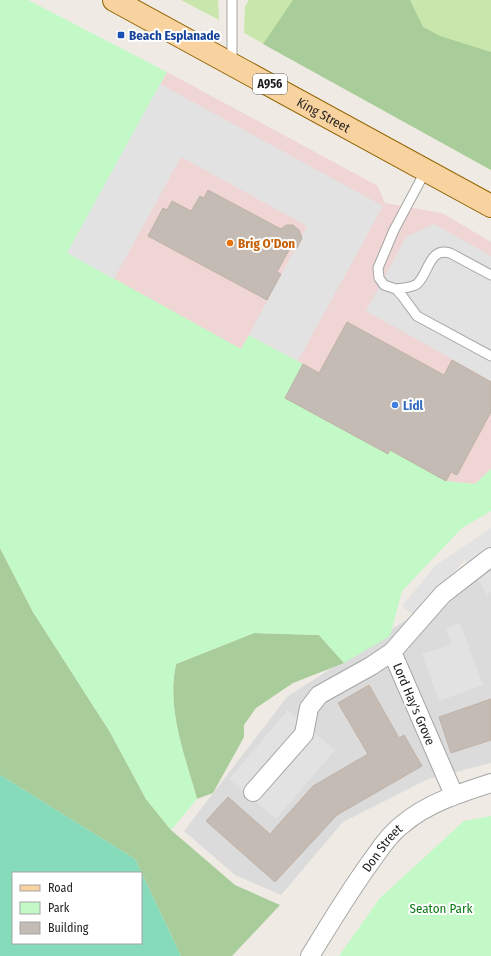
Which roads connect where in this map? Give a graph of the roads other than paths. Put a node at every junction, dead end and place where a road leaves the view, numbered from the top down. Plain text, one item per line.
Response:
1 (114, 0) edge
2 (232, 0) edge
3 (232, 63) junction
4 (426, 170) junction
5 (491, 206) edge
6 (491, 275) edge
7 (396, 290) junction
8 (491, 356) edge
9 (491, 557) edge
10 (392, 652) junction
11 (491, 783) edge
12 (253, 792) dead end
13 (454, 795) junction
14 (310, 956) edge

1 - 3 main road, King Street / A956
2 - 3 lane
3 - 4 main road, King Street / A956
4 - 5 main road, King Street / A956
4 - 7 lane
6 - 7 lane
7 - 8 lane
9 - 10 street, Lord Hay's Grove
10 - 12 street
10 - 13 street, Lord Hay's Grove
11 - 13 street, Don Street
13 - 14 street, Don Street

